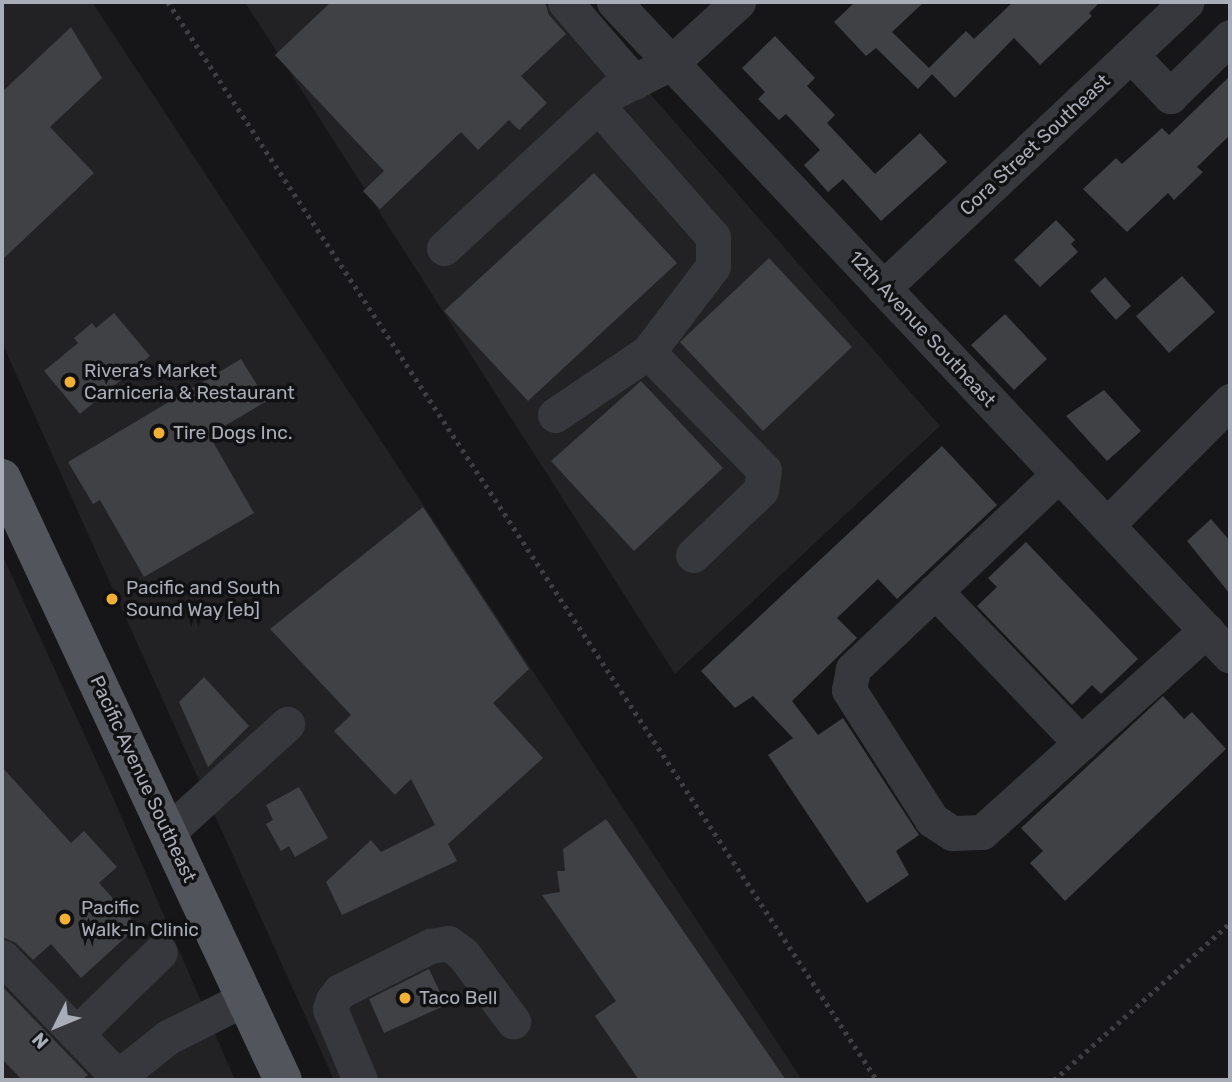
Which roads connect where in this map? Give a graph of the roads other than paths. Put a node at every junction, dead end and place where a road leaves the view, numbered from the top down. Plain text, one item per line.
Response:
1 (565, 2) edge
2 (614, 2) edge
3 (738, 2) edge
4 (1187, 2) edge
5 (1230, 37) edge
6 (1131, 55) junction
7 (671, 63) junction
8 (634, 82) junction
9 (598, 106) junction
10 (444, 248) dead end
11 (883, 288) junction
12 (648, 352) junction
13 (1230, 401) edge
14 (555, 415) dead end
15 (1059, 474) junction
16 (2, 478) edge
17 (1107, 525) junction
18 (693, 555) dead end
19 (935, 591) junction
20 (1206, 631) junction
21 (1230, 656) edge
22 (287, 724) dead end
23 (1081, 743) junction
24 (168, 832) junction
25 (160, 952) dead end
26 (2, 957) edge
27 (246, 998) junction
28 (513, 1021) dead end
29 (76, 1034) junction
30 (116, 1078) edge
31 (283, 1080) edge
32 (360, 1080) edge

1 - 8 street
2 - 7 street, 12th Avenue Southeast
3 - 7 street
4 - 6 street, Cora Street Southeast
5 - 6 street
6 - 11 street, Cora Street Southeast
7 - 8 street
7 - 11 street, 12th Avenue Southeast
8 - 9 street
9 - 10 street
9 - 12 street
11 - 15 street, 12th Avenue Southeast
12 - 14 street
12 - 18 street
13 - 17 street
15 - 17 street, 12th Avenue Southeast
15 - 19 street
16 - 24 main road, Pacific Avenue Southeast
17 - 20 street, 12th Avenue Southeast
19 - 23 street
19 - 23 street
20 - 21 street, 12th Avenue Southeast
20 - 23 street
22 - 24 street
24 - 27 main road, Pacific Avenue Southeast
25 - 29 street
26 - 29 street
27 - 30 street
27 - 31 main road, Pacific Avenue Southeast
28 - 32 street
29 - 30 street

